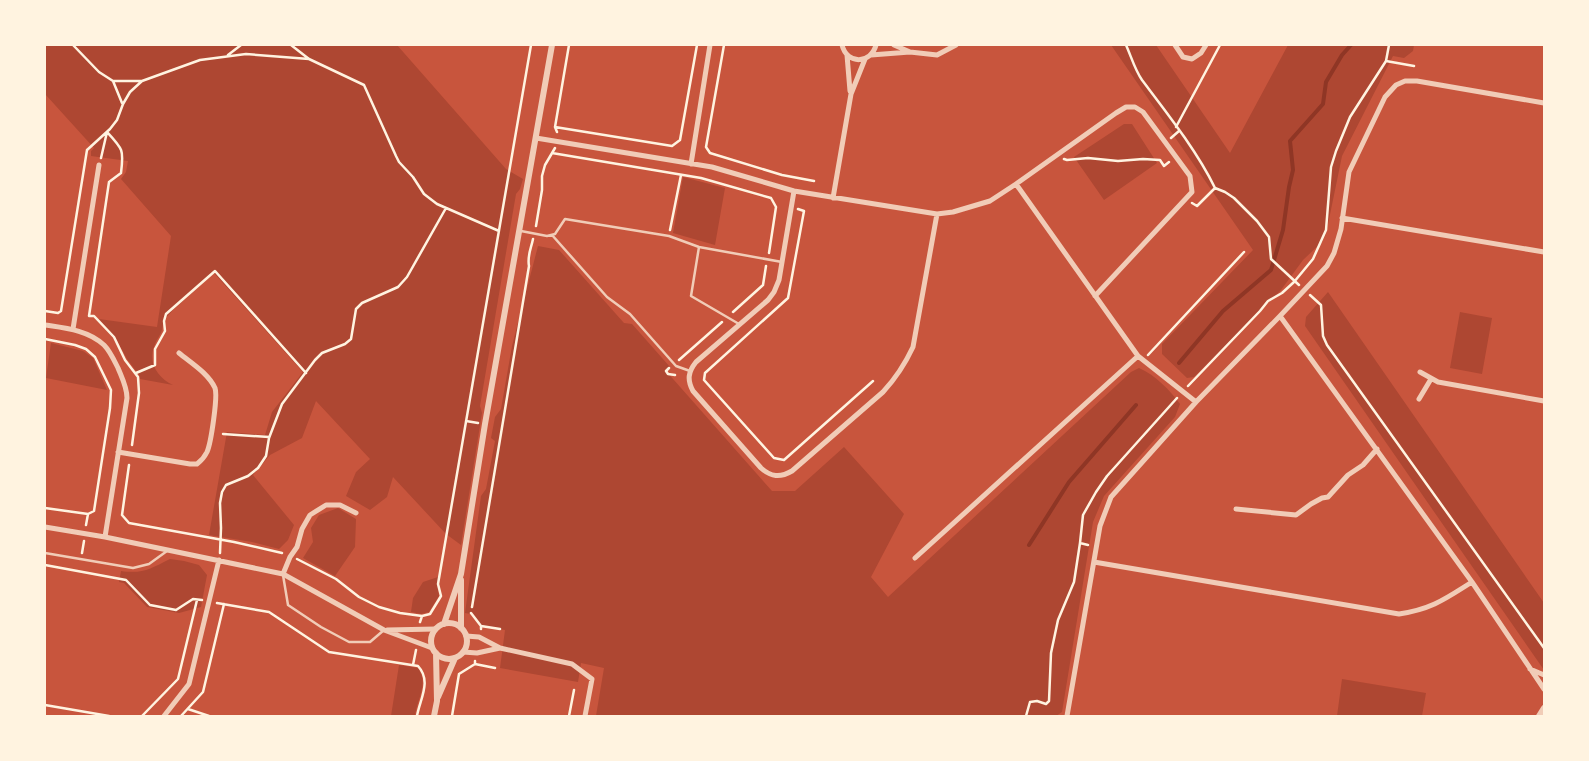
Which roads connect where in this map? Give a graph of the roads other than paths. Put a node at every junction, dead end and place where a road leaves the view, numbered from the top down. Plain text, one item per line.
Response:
1 (552, 45) edge
2 (710, 45) edge
3 (835, 45) edge
4 (876, 45) edge
5 (894, 45) edge
6 (956, 45) edge
7 (1175, 45) edge
8 (1206, 45) edge
9 (843, 47) edge
10 (910, 52) junction
11 (847, 55) junction
12 (871, 55) junction
13 (866, 58) junction
14 (851, 94) junction
15 (1544, 103) edge
16 (536, 138) junction
17 (99, 164) road end
18 (691, 164) junction
19 (1016, 184) junction
20 (794, 191) junction
21 (833, 198) junction
22 (937, 214) junction
23 (1342, 218) junction
24 (520, 231) junction
25 (552, 235) junction
26 (699, 248) junction
27 (1544, 252) edge
28 (782, 262) junction
29 (1095, 296) junction
30 (1280, 316) junction
31 (740, 324) junction
32 (45, 325) edge
33 (73, 328) junction
34 (179, 354) dead end
35 (1138, 356) junction
36 (690, 371) junction
37 (1420, 372) dead end
38 (1431, 380) junction
39 (1419, 399) dead end
40 (1544, 401) edge
41 (1196, 402) junction
42 (1377, 449) junction
43 (118, 452) junction
44 (1236, 509) dead end
45 (356, 513) dead end
46 (45, 527) edge
47 (105, 537) junction
48 (168, 550) junction
49 (45, 553) edge
50 (915, 558) dead end
51 (219, 560) junction
52 (1094, 562) junction
53 (283, 574) junction
54 (461, 574) junction
55 (1472, 582) junction
56 (444, 624) junction
57 (461, 628) junction
58 (436, 629) junction
59 (384, 630) junction
60 (466, 636) junction
61 (500, 648) junction
62 (434, 651) junction
63 (463, 652) junction
64 (455, 658) junction
65 (1530, 668) junction
66 (1544, 676) edge
67 (1544, 690) edge
68 (437, 700) junction
69 (1544, 709) edge
70 (164, 716) edge
71 (434, 716) edge
72 (585, 716) edge
73 (1067, 716) edge
74 (1539, 716) edge

1 - 16 street
2 - 18 street
3 - 9 street
4 - 12 street
5 - 10 street
6 - 10 street
7 - 8 street
9 - 11 street
10 - 12 street
11 - 13 street
11 - 14 street
12 - 13 street
13 - 14 street
14 - 21 street
15 - 23 street
16 - 18 street
16 - 24 street
17 - 33 street
18 - 20 street
19 - 22 street
19 - 29 street
19 - 29 street
20 - 21 street
20 - 28 street
21 - 22 street
22 - 36 street
23 - 27 street
23 - 30 street
24 - 25 lane
24 - 54 street
25 - 26 lane
25 - 36 lane
26 - 28 lane
26 - 31 lane
28 - 31 street
29 - 35 street
30 - 41 street
30 - 42 street
31 - 36 street
32 - 33 street
33 - 43 street
34 - 43 street
35 - 41 street
35 - 50 street
37 - 38 street
38 - 39 street
38 - 40 street
41 - 52 street
42 - 44 street
42 - 55 street
43 - 47 street
45 - 53 street
46 - 47 street
47 - 48 street
48 - 49 lane
48 - 51 street
51 - 53 street
51 - 70 street
52 - 55 street
52 - 73 street
53 - 59 street
53 - 59 lane
54 - 56 street
54 - 57 street
55 - 65 street
56 - 57 street
56 - 58 street
57 - 60 street
58 - 59 street
58 - 62 street
59 - 62 street
60 - 61 street
60 - 63 street
61 - 63 street
61 - 72 street
62 - 64 street
62 - 68 street
63 - 64 street
64 - 68 street
65 - 66 street
65 - 67 street
68 - 71 street
69 - 74 street

